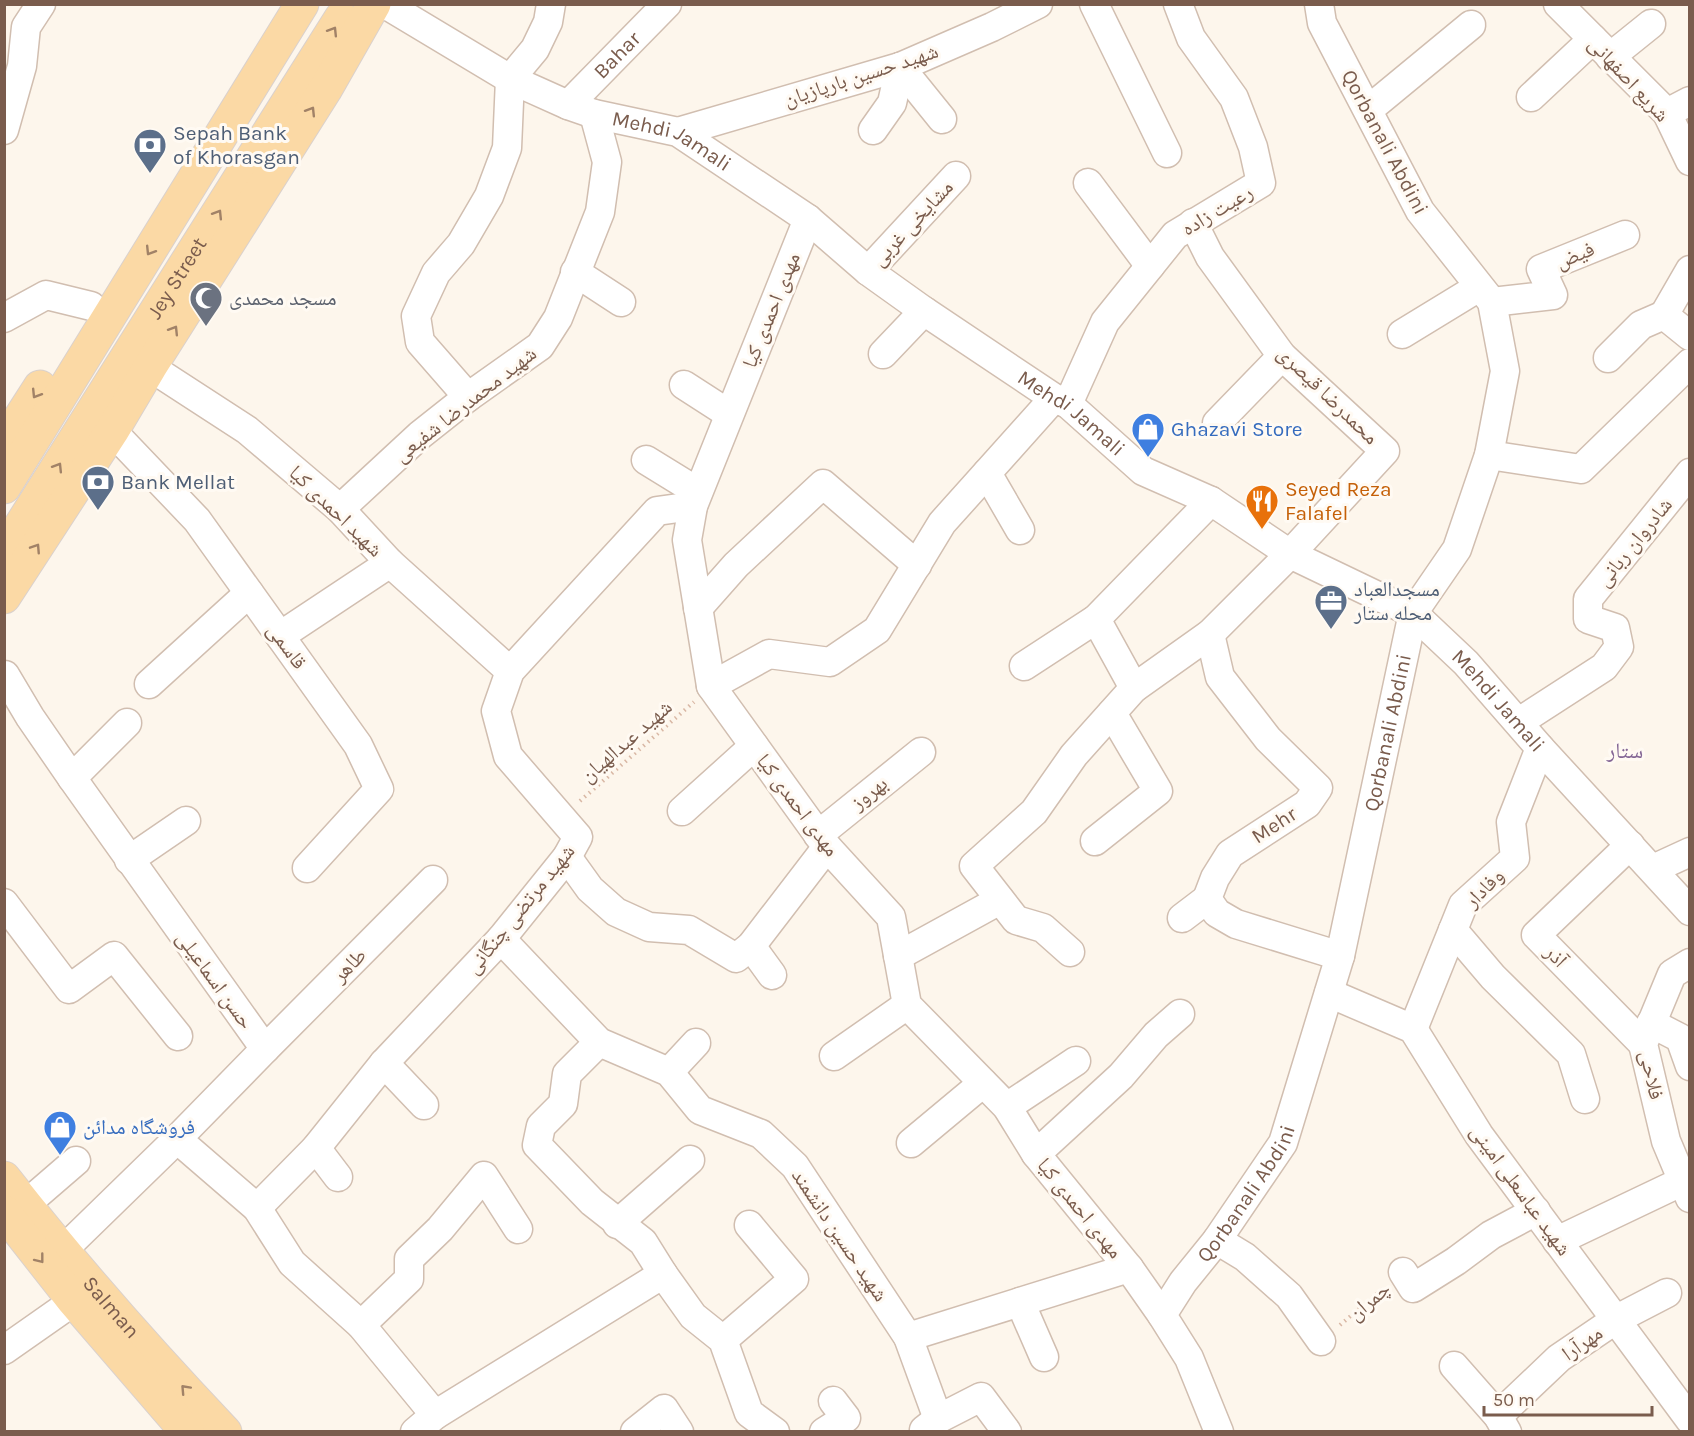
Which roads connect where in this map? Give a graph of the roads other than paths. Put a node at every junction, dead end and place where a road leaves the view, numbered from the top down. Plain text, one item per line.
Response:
1 (41, 4) edge
2 (276, 4) edge
3 (302, 4) edge
4 (350, 4) edge
5 (374, 4) edge
6 (385, 4) edge
7 (551, 4) edge
8 (667, 4) edge
9 (1038, 4) edge
10 (1094, 4) edge
11 (1178, 4) edge
12 (1319, 4) edge
13 (1558, 4) edge
14 (1651, 24) dead end
15 (1471, 25) dead end
16 (1601, 48) junction
17 (900, 67) junction
18 (510, 79) junction
19 (1531, 97) dead end
20 (1678, 107) edge
21 (581, 110) junction
22 (1368, 110) junction
23 (942, 119) dead end
24 (4, 130) edge
25 (873, 130) dead end
26 (678, 132) junction
27 (1167, 153) dead end
28 (1689, 161) edge
29 (956, 176) dead end
30 (1088, 183) dead end
31 (807, 219) junction
32 (1192, 223) junction
33 (1625, 235) dead end
34 (1150, 266) junction
35 (1689, 270) edge
36 (868, 271) junction
37 (575, 272) junction
38 (1485, 295) junction
39 (621, 302) dead end
40 (91, 306) junction
41 (924, 311) junction
42 (1664, 315) junction
43 (4, 318) edge
44 (1402, 334) dead end
45 (1689, 336) edge
46 (883, 354) dead end
47 (1282, 356) junction
48 (1608, 358) dead end
49 (1689, 363) edge
50 (150, 367) junction
51 (684, 385) dead end
52 (468, 397) junction
53 (1061, 401) junction
54 (729, 414) junction
55 (1217, 423) dead end
56 (112, 431) junction
57 (4, 443) edge
58 (1489, 454) junction
59 (646, 460) dead end
60 (987, 473) junction
61 (1689, 475) edge
62 (4, 488) edge
63 (695, 499) junction
64 (1211, 501) junction
65 (340, 508) junction
66 (1020, 530) dead end
67 (4, 552) edge
68 (1290, 554) junction
69 (390, 563) junction
70 (917, 565) junction
71 (249, 593) junction
72 (4, 597) edge
73 (698, 608) junction
74 (1413, 613) junction
75 (1096, 620) junction
76 (1210, 633) junction
77 (280, 636) junction
78 (1024, 666) dead end
79 (510, 671) junction
80 (5, 675) edge
81 (149, 684) dead end
82 (711, 686) junction
83 (1134, 688) junction
84 (1112, 713) junction
85 (1519, 722) junction
86 (127, 723) dead end
87 (754, 746) junction
88 (1540, 748) junction
89 (921, 752) dead end
90 (72, 778) junction
91 (682, 811) dead end
92 (186, 821) dead end
93 (823, 841) junction
94 (1095, 841) dead end
95 (1630, 845) junction
96 (1689, 852) edge
97 (567, 856) junction
98 (129, 860) junction
99 (307, 868) dead end
100 (1653, 869) junction
101 (432, 880) dead end
102 (1207, 899) junction
103 (1000, 900) junction
104 (4, 903) edge
105 (1689, 911) edge
106 (1182, 918) dead end
107 (1453, 930) junction
108 (501, 939) junction
109 (751, 946) junction
110 (1070, 952) dead end
111 (898, 956) junction
112 (1340, 956) junction
113 (1689, 963) edge
114 (772, 975) dead end
115 (1329, 993) junction
116 (907, 1005) junction
117 (1180, 1014) dead end
118 (1413, 1029) junction
119 (1647, 1034) junction
120 (178, 1036) dead end
121 (599, 1042) junction
122 (696, 1043) dead end
123 (265, 1049) junction
124 (834, 1056) dead end
125 (1076, 1060) dead end
126 (384, 1063) junction
127 (1689, 1066) edge
128 (669, 1072) junction
129 (983, 1083) junction
130 (1585, 1099) dead end
131 (424, 1105) dead end
132 (1007, 1107) junction
133 (177, 1139) junction
134 (911, 1143) dead end
135 (316, 1148) junction
136 (1036, 1154) junction
137 (690, 1160) dead end
138 (76, 1161) dead end
139 (338, 1177) dead end
140 (4, 1178) edge
141 (1686, 1190) edge
142 (257, 1208) junction
143 (1536, 1211) junction
144 (13, 1222) edge
145 (617, 1224) junction
146 (749, 1225) dead end
147 (518, 1230) dead end
148 (1217, 1240) junction
149 (1557, 1241) junction
150 (63, 1250) junction
151 (1129, 1268) junction
152 (1403, 1272) road end
153 (663, 1274) junction
154 (1667, 1293) dead end
155 (74, 1301) junction
156 (1020, 1302) junction
157 (1162, 1316) junction
158 (1615, 1320) junction
159 (361, 1325) junction
160 (908, 1337) junction
161 (723, 1340) junction
162 (1321, 1341) road end
163 (4, 1350) edge
164 (1044, 1357) dead end
165 (1454, 1366) dead end
166 (832, 1401) dead end
167 (1689, 1419) edge
168 (425, 1423) edge
169 (1502, 1424) edge
170 (930, 1425) edge
171 (188, 1431) edge
172 (225, 1431) edge
173 (635, 1431) edge
174 (679, 1431) edge
175 (775, 1431) edge
176 (824, 1431) edge
177 (1007, 1431) edge
178 (1219, 1431) edge

1 - 24 street
2 - 40 main road
3 -> 62 main road, Jey Street
67 -> 4 main road, Jey Street
50 -> 5 main road
6 - 18 street, Mehdi Jamali
7 - 18 street
8 - 21 street, Bahar
9 - 17 street, شهید حسین بارپازیان
10 - 27 street
11 - 32 street, رعیت زاده
12 - 22 street, Qorbanali Abdini
13 - 16 street, شریع اصفهانی
14 - 16 street
15 - 22 street
16 - 19 street
16 - 20 street, شریع اصفهانی
17 - 23 street
17 - 25 street
17 - 26 street, شهید حسین بارپازیان
18 - 21 street, Mehdi Jamali
18 - 52 street
20 - 28 street, شریع اصفهانی
21 - 26 street, Mehdi Jamali
21 - 37 street, شهید محمدرضا شفیعی
22 - 38 street, Qorbanali Abdini
26 - 31 street, Mehdi Jamali
29 - 36 street, مشایخی غربی
30 - 34 street
31 - 36 street, Mehdi Jamali
31 - 54 street, مهدی احمدی کیا
32 - 34 street, رعیت زاده
32 - 47 street, محمدرضا قیصری
33 - 38 street, فیض
34 - 53 street, رعیت زاده
35 - 42 street
36 - 41 street, Mehdi Jamali
37 - 39 street
37 - 52 street, شهید محمدرضا شفیعی
38 - 44 street
38 - 58 street, Qorbanali Abdini
40 - 43 street
40 -> 57 main road
41 - 46 street
41 - 53 street, Mehdi Jamali
42 - 45 street
42 - 48 street
47 - 55 street
47 - 68 street, محمدرضا قیصری
49 - 58 street
50 - 56 main road
50 - 65 street, شهید احمدی کیا
51 - 54 street
52 - 65 street, شهید محمدرضا شفیعی
53 - 60 street, رعیت زاده
53 - 64 street, Mehdi Jamali
54 - 63 street, مهدی احمدی کیا
56 - 71 street, قاسمی
72 -> 56 main road
58 - 74 street, Qorbanali Abdini
59 - 63 street
60 - 66 street
60 - 70 street, رعیت زاده
61 - 85 street, شادروان ربانی
63 - 73 street, مهدی احمدی کیا
63 - 79 street, شهید مرتضی چنگانی
64 - 68 street, Mehdi Jamali
64 - 75 street
65 - 69 street, شهید احمدی کیا
68 - 74 street, Mehdi Jamali
68 - 76 street
69 - 77 street
69 - 79 street, شهید احمدی کیا
70 - 73 street
70 - 82 street, رعیت زاده
71 - 77 street, قاسمی
71 - 81 street
73 - 82 street, مهدی احمدی کیا
74 - 85 street, Mehdi Jamali
74 - 112 street, Qorbanali Abdini
75 - 78 street
75 - 83 street
76 - 83 street
76 - 102 street, Mehr
77 - 99 street, قاسمی
79 - 97 street, شهید مرتضی چنگانی
80 - 90 street, حسن اسماعیلی
82 - 87 street, مهدی احمدی کیا
83 - 84 street
84 - 94 street
84 - 103 street
85 - 88 street, Mehdi Jamali
86 - 90 street
87 - 91 street
87 - 93 street, مهدی احمدی کیا
88 - 95 street, Mehdi Jamali
88 - 107 street, وفادار
89 - 93 street, بهروز
90 - 98 street, حسن اسماعیلی
92 - 98 street
93 - 109 street, بهروز
93 - 111 street, مهدی احمدی کیا
95 - 100 street, Mehdi Jamali
95 - 119 street, آذر
96 - 100 street
97 - 108 street, شهید مرتضی چنگانی
97 - 109 street
98 - 123 street, حسن اسماعیلی
100 - 105 street, Mehdi Jamali
101 - 123 street, طاهر
102 - 106 street
102 - 112 street
103 - 110 street
103 - 111 street
104 - 120 street
107 - 118 street, وفادار
107 - 130 street
108 - 121 street, شهید حسین دانشمند
108 - 126 street, شهید مرتضی چنگانی
109 - 114 street
111 - 116 street, مهدی احمدی کیا
112 - 115 street, Qorbanali Abdini
113 - 119 street, فلاحی
115 - 118 street
115 - 148 street, Qorbanali Abdini
116 - 124 street
116 - 129 street, مهدی احمدی کیا
117 - 136 street
118 - 143 street, شهید عباسعلی امینی
119 - 127 street
119 - 141 street, فلاحی
121 - 128 street, شهید حسین دانشمند
121 - 145 street
122 - 128 street
123 - 133 street, حسن اسماعیلی
125 - 132 street
126 - 131 street
126 - 135 street, شهید مرتضی چنگانی
128 - 160 street, شهید حسین دانشمند
129 - 132 street, مهدی احمدی کیا
129 - 134 street
132 - 136 street, مهدی احمدی کیا
133 - 142 street
133 - 150 street, حسن اسماعیلی
135 - 139 street
135 - 142 street, شهید مرتضی چنگانی
136 - 151 street, مهدی احمدی کیا
137 - 145 street
138 - 144 street
140 - 144 main road, Salman
141 - 149 street
142 - 159 street
143 - 149 street, شهید عباسعلی امینی
143 - 152 street, چمران
144 - 150 main road, Salman
144 -> 155 main road
145 - 153 street
146 - 161 street
147 - 159 street
148 - 157 street, Qorbanali Abdini
148 - 162 street
149 - 158 street, شهید عباسعلی امینی
172 -> 150 main road, Salman
151 - 156 street
151 - 157 street, مهدی احمدی کیا
153 - 161 street
153 - 168 street
154 - 158 street, مهرآرا
155 - 163 street
155 - 171 main road
156 - 160 street
156 - 164 street
157 - 178 street
158 - 167 street, شهید عباسعلی امینی
158 - 169 street, مهرآرا
159 - 168 street
160 - 170 street, شهید حسین دانشمند
161 - 175 street
165 - 169 street, مهرآرا
166 - 176 street
170 - 177 street
173 - 174 street

